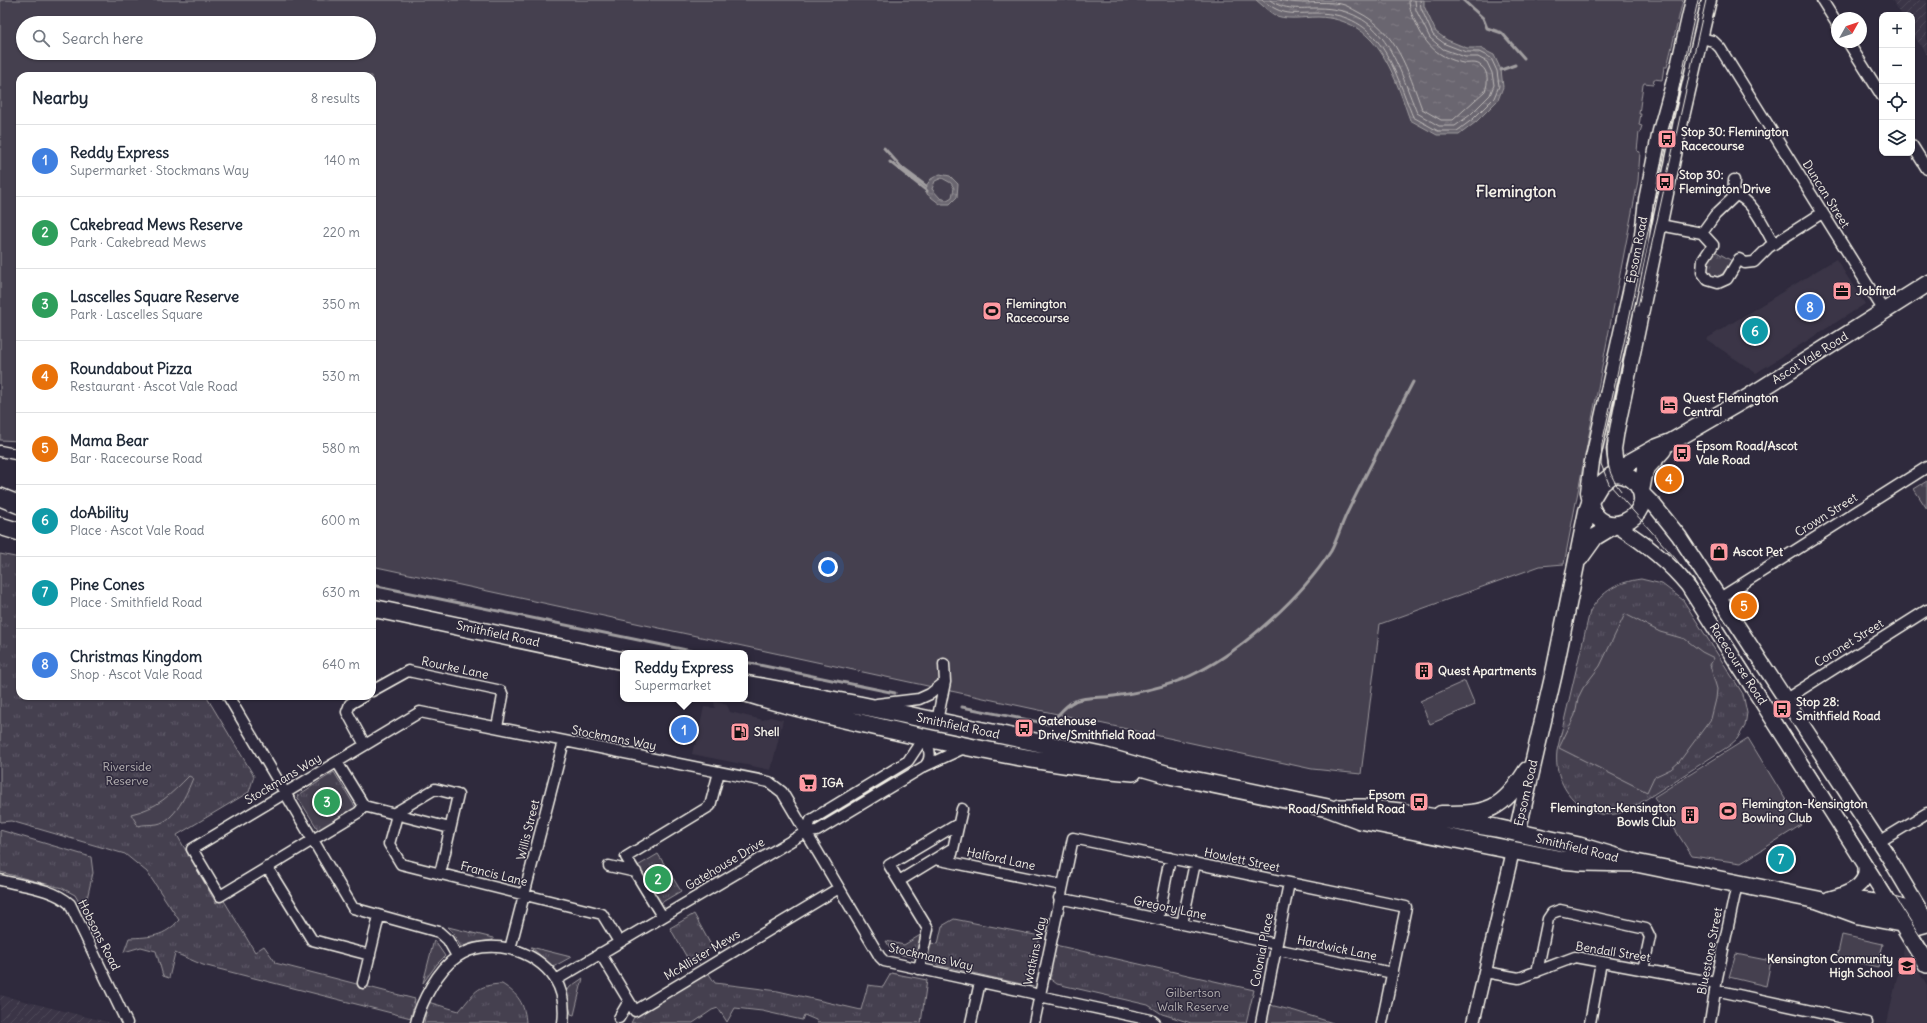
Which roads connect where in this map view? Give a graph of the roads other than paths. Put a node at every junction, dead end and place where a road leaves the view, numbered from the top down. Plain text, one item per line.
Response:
1 (1693, 0) edge
2 (1709, 0) edge
3 (1822, 0) edge
4 (1831, 14) edge
5 (1701, 38) junction
6 (1852, 48) edge
7 (1879, 91) edge
8 (1915, 150) edge
9 (1927, 169) edge
10 (1734, 180) dead end
11 (1733, 197) junction
12 (1822, 213) junction
13 (1660, 225) junction
14 (1702, 233) junction
15 (1774, 244) junction
16 (1927, 285) edge
17 (1884, 311) junction
18 (1671, 442) junction
19 (0, 451) edge
20 (16, 453) edge
21 (1927, 468) edge
22 (1619, 474) junction
23 (1642, 492) junction
24 (0, 497) edge
25 (1590, 501) junction
26 (16, 503) edge
27 (1615, 525) junction
28 (0, 526) edge
29 (16, 531) edge
30 (1578, 563) junction
31 (1720, 598) junction
32 (376, 609) edge
33 (1927, 610) edge
34 (620, 660) edge
35 (944, 664) dead end
36 (945, 682) junction
37 (748, 685) edge
38 (376, 689) edge
39 (748, 693) edge
40 (1786, 699) junction
41 (230, 700) edge
42 (357, 700) edge
43 (859, 705) junction
44 (1768, 711) junction
45 (911, 716) junction
46 (937, 722) junction
47 (497, 727) junction
48 (924, 737) junction
49 (564, 741) junction
50 (365, 745) junction
51 (968, 746) junction
52 (1534, 759) junction
53 (337, 762) junction
54 (925, 766) junction
55 (719, 772) junction
56 (1169, 775) junction
57 (286, 792) junction
58 (853, 795) junction
59 (860, 805) junction
60 (364, 806) junction
61 (1328, 808) junction
62 (962, 809) dead end
63 (1378, 810) junction
64 (1927, 813) edge
65 (395, 814) junction
66 (1420, 815) junction
67 (958, 824) junction
68 (450, 828) junction
69 (1400, 828) junction
70 (806, 832) junction
71 (1517, 833) junction
72 (1074, 838) joint
73 (314, 840) junction
74 (1879, 842) junction
75 (953, 848) junction
76 (1513, 851) junction
77 (1170, 858) junction
78 (935, 859) junction
79 (950, 862) junction
80 (1195, 863) junction
81 (1636, 863) junction
82 (1865, 865) junction
83 (609, 866) dead end
84 (267, 867) junction
85 (636, 872) junction
86 (440, 874) junction
87 (0, 880) edge
88 (898, 881) junction
89 (1289, 883) junction
90 (1737, 884) junction
91 (1062, 885) junction
92 (839, 888) junction
93 (525, 895) junction
94 (1059, 898) junction
95 (1820, 900) junction
96 (1892, 907) junction
97 (379, 916) junction
98 (662, 916) junction
99 (1158, 919) junction
100 (1927, 923) edge
101 (1182, 924) junction
102 (1902, 924) junction
103 (619, 942) junction
104 (1276, 946) junction
105 (510, 949) junction
106 (600, 954) junction
107 (370, 955) junction
108 (457, 956) junction
109 (1601, 962) junction
110 (1927, 964) edge
111 (919, 969) junction
112 (1643, 970) junction
113 (1485, 972) junction
114 (1537, 972) junction
115 (1393, 973) junction
116 (556, 980) junction
117 (980, 982) junction
118 (363, 983) dead end
119 (1716, 986) junction
120 (1039, 995) junction
121 (629, 1001) junction
122 (619, 1018) dead end
123 (127, 1023) edge
124 (416, 1023) edge
125 (563, 1023) edge
126 (971, 1023) edge
127 (1034, 1023) edge
128 (1155, 1023) edge
129 (1260, 1023) edge
130 (1382, 1023) edge
131 (1473, 1023) edge
132 (1590, 1023) edge
133 (1710, 1023) edge
134 (1867, 1023) edge

1 - 25 main road, Epsom Road
2 - 5 main road, Epsom Road
3 - 4 street
5 - 12 street, Duncan Street
5 - 13 main road, Epsom Road
6 - 7 street
8 - 9 street
10 - 11 street
11 - 14 street
11 - 15 street
12 - 15 street
12 - 17 street, Duncan Street
13 - 14 street
13 - 22 main road, Epsom Road
14 - 15 street
16 - 17 main road, Ascot Vale Road
17 - 18 main road, Ascot Vale Road
18 - 22 main road, Ascot Vale Road
18 - 23 main road, Ascot Vale Road
19 - 20 street
21 - 31 street, Crown Street
22 - 23 main road
22 - 25 main road
23 - 27 main road
23 - 31 main road, Racecourse Road
24 - 26 highway
25 - 27 main road
25 - 30 main road, Epsom Road
27 - 30 main road, Epsom Road
27 - 44 main road, Racecourse Road
28 - 29 highway
30 - 52 main road, Epsom Road
31 - 40 main road, Racecourse Road
32 - 34 highway, Smithfield Road
33 - 40 street, Coronet Street
35 - 36 street
36 - 43 street
36 - 46 street
37 - 43 highway, Smithfield Road
38 - 47 street, Rourke Lane
39 - 48 highway, Smithfield Road
40 - 44 main road
40 - 74 main road, Racecourse Road
41 - 57 street
42 - 50 street
43 - 45 highway, Smithfield Road
44 - 82 main road, Racecourse Road
45 - 46 highway, Smithfield Road
45 - 48 highway
46 - 48 highway
46 - 56 highway, Smithfield Road
47 - 49 street, Stockmans Way
47 - 50 street, Stockmans Way
48 - 51 highway, Smithfield Road
48 - 54 street
48 - 58 street, Gatehouse Drive
49 - 55 street, Stockmans Way
49 - 93 street, Willis Street
50 - 53 street, Stockmans Way
51 - 54 street, Gatehouse Drive
51 - 56 highway, Smithfield Road
52 - 66 main road
52 - 71 main road, Epsom Road
53 - 57 street, Stockmans Way
53 - 60 street
54 - 59 street, Gatehouse Drive
55 - 70 street, Stockmans Way
55 - 85 street
56 - 61 highway, Smithfield Road
57 - 73 street
57 - 84 street, Stockmans Way
58 - 59 street
58 - 70 street, Gatehouse Drive
59 - 70 street, Gatehouse Drive
60 - 65 street
60 - 73 street
61 - 63 highway, Smithfield Road
61 - 69 highway, Smithfield Road
62 - 67 street
63 - 66 highway, Smithfield Road
63 - 69 highway
64 - 74 street
65 - 68 street
65 - 68 street
65 - 86 street, Francis Lane
66 - 71 highway, Smithfield Road
67 - 75 street
67 - 88 street
68 - 86 street
69 - 76 highway, Smithfield Road
70 - 92 street, Stockmans Way
70 - 98 street, Gatehouse Drive
71 - 76 highway, Epsom Road
71 - 81 highway, Smithfield Road
72 - 77 street, Howlett Street
72 - 91 street, Watkins Way
73 - 84 street
73 - 97 street
74 - 100 main road, Racecourse Road
75 - 78 street
75 - 79 street
76 - 81 highway, Smithfield Road
76 - 113 street, Epsom Road
77 - 80 street, Howlett Street
77 - 99 street
78 - 79 street, Halford Lane
78 - 88 street
79 - 91 street, Halford Lane
80 - 89 street, Howlett Street
80 - 101 street
81 - 90 highway, Smithfield Road
82 - 95 main road
82 - 96 main road, Racecourse Road
83 - 85 street
84 - 107 street
85 - 98 street
86 - 93 street, Francis Lane
87 - 123 street, Hobsons Road
88 - 111 street
89 - 104 street, Colonial Place
89 - 115 street, Howlett Street
90 - 95 highway, Smithfield Road
90 - 119 street, Bluestone Street
91 - 94 street, Watkins Way
92 - 111 street, Stockmans Way
92 - 121 street, McAllister Mews
93 - 103 street, Francis Lane
93 - 105 street, Willis Street
94 - 99 street, Gregory Lane
94 - 120 street, Watkins Way
95 - 96 highway, Smithfield Road
95 - 102 highway, Smithfield Road
96 - 100 highway, Smithfield Road
96 - 102 highway, Racecourse Road
97 - 107 street
97 - 108 street
98 - 103 street, Gatehouse Drive
99 - 101 street, Gregory Lane
100 - 102 highway, Smithfield Road
101 - 104 street, Gregory Lane
102 - 110 highway, Racecourse Road
103 - 106 street, Gatehouse Drive
104 - 115 street, Hardwick Lane
104 - 129 street, Colonial Place
105 - 108 street
105 - 116 street
106 - 116 street, Gatehouse Drive
106 - 121 street
107 - 118 street
108 - 124 street
109 - 112 street, Bendall Street
109 - 114 street, Bendall Street
109 - 132 street
111 - 117 street, Stockmans Way
112 - 114 street
112 - 119 street, Bendall Street
113 - 114 street, Bendall Street
113 - 131 street, Epsom Road
115 - 130 street
116 - 125 street
117 - 120 street, Stockmans Way
117 - 126 street
119 - 133 street, Bluestone Street
119 - 134 street, Bendall Street
120 - 127 street, Watkins Way
120 - 128 street, Stockmans Way
121 - 122 street

